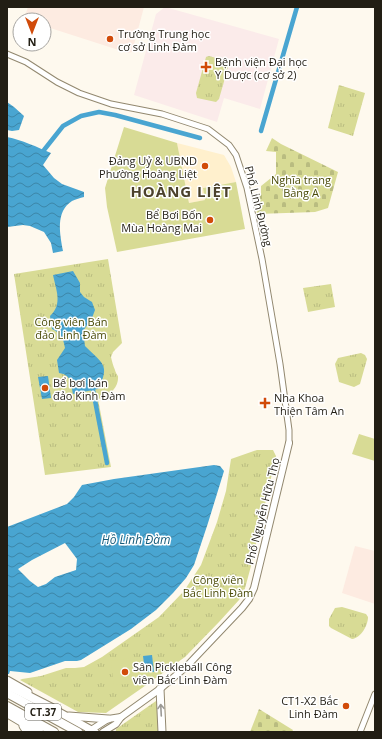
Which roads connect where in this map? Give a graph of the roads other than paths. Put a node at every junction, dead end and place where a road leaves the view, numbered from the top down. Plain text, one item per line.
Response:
1 (7, 54) edge
2 (289, 443) joint
3 (7, 680) edge
4 (7, 685) edge
5 (160, 689) junction
6 (7, 693) edge
7 (375, 694) edge
8 (7, 706) edge
9 (52, 708) junction
10 (7, 714) edge
11 (66, 716) junction
12 (7, 717) edge
13 (121, 717) junction
14 (108, 719) junction
15 (25, 729) edge
16 (91, 731) edge
17 (39, 732) edge
18 (54, 732) edge
19 (78, 732) edge
20 (102, 732) edge
21 (162, 732) edge
22 (360, 732) edge

1 - 2 street, Phố Linh Đường
2 - 5 main road, Phố Nguyễn Hữu Thọ
3 - 9 main road
4 - 9 highway
5 - 13 main road, Phố Nguyễn Hữu Thọ
21 -> 5 main road
6 - 19 highway, CT.37
7 - 22 street
8 - 18 highway, CT.37
9 - 11 main road
10 - 17 highway
11 - 14 main road
11 - 16 main road
12 - 15 main road
13 - 14 main road, Phố Nguyễn Hữu Thọ
13 - 20 main road, Phố Nguyễn Hữu Thọ
14 - 16 main road, Phố Nguyễn Hữu Thọ
15 - 17 main road

